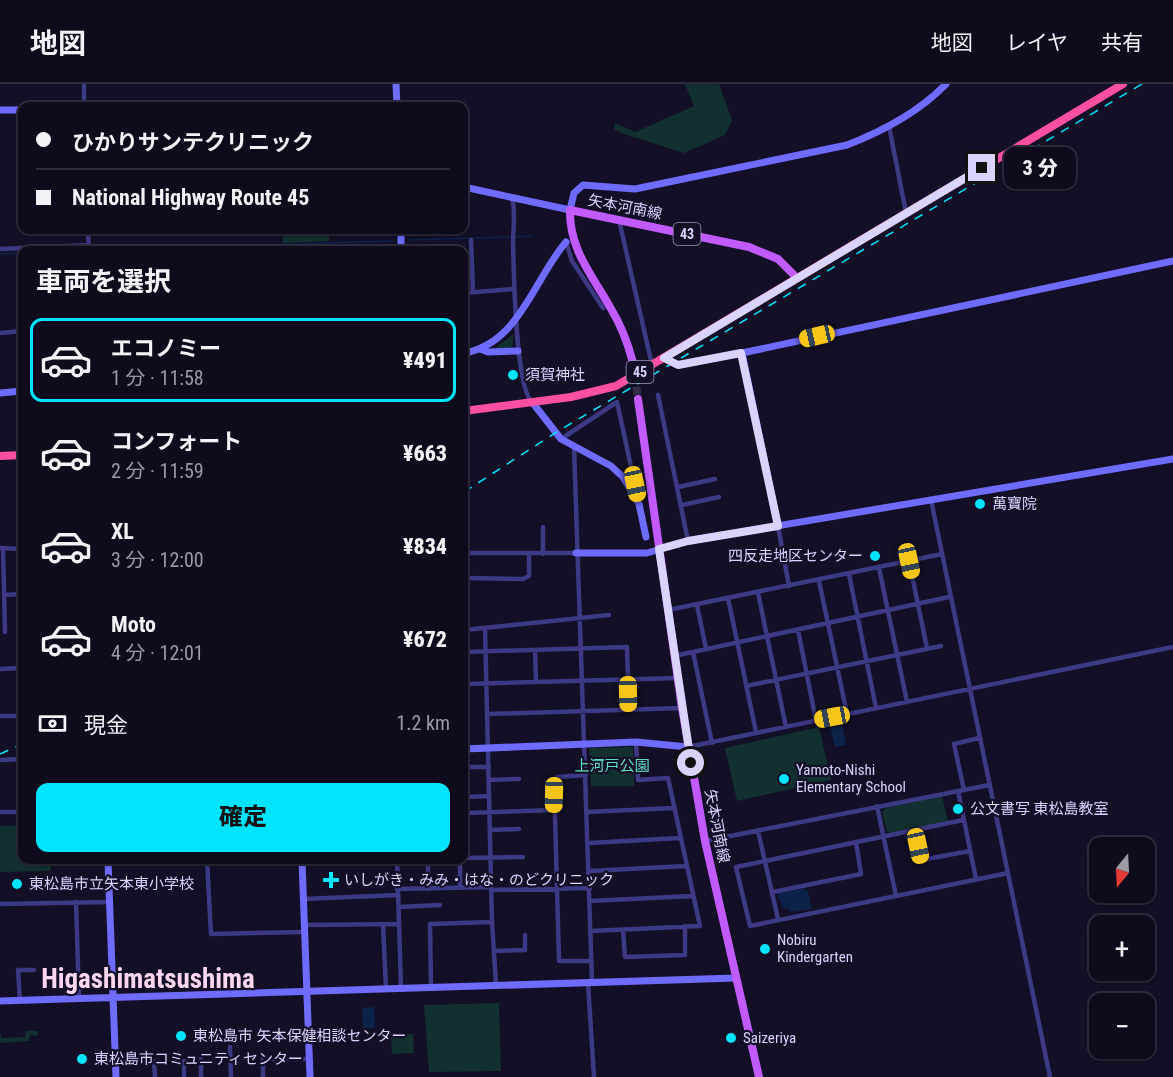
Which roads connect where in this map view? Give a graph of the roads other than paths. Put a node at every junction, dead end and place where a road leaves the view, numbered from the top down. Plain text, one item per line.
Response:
1 (84, 84) edge
2 (396, 84) edge
3 (946, 84) edge
4 (1123, 84) edge
5 (84, 102) edge
6 (397, 102) edge
7 (0, 110) edge
8 (18, 110) edge
9 (889, 126) junction
10 (468, 188) edge
11 (512, 198) junction
12 (570, 210) junction
13 (906, 213) junction
14 (619, 220) junction
15 (471, 240) dead end
16 (566, 242) joint
17 (0, 249) edge
18 (18, 249) edge
19 (1173, 261) edge
20 (796, 277) junction
21 (514, 289) junction
22 (473, 292) junction
23 (468, 293) edge
24 (603, 308) dead end
25 (518, 316) junction
26 (18, 331) edge
27 (0, 333) edge
28 (480, 349) junction
29 (518, 351) junction
30 (468, 352) edge
31 (741, 353) junction
32 (664, 358) junction
33 (633, 363) tunnel mouth
34 (652, 365) junction
35 (18, 391) edge
36 (0, 393) edge
37 (658, 395) dead end
38 (638, 399) tunnel mouth
39 (532, 402) junction
40 (468, 410) edge
41 (561, 438) junction
42 (574, 447) junction
43 (18, 455) edge
44 (0, 456) edge
45 (1173, 459) edge
46 (715, 479) dead end
47 (678, 487) junction
48 (720, 497) dead end
49 (931, 500) junction
50 (639, 504) junction
51 (682, 505) junction
52 (778, 526) junction
53 (543, 527) dead end
54 (646, 537) dead end
55 (688, 541) junction
56 (1, 548) edge
57 (18, 549) edge
58 (659, 549) junction
59 (468, 553) edge
60 (576, 553) junction
61 (529, 554) junction
62 (543, 554) junction
63 (942, 554) junction
64 (909, 561) junction
65 (879, 567) junction
66 (849, 574) junction
67 (468, 578) edge
68 (819, 581) junction
69 (789, 586) junction
70 (758, 593) junction
71 (18, 594) edge
72 (4, 595) junction
73 (949, 597) junction
74 (728, 598) junction
75 (918, 604) junction
76 (697, 605) junction
77 (668, 610) junction
78 (887, 611) junction
79 (609, 615) dead end
80 (579, 618) junction
81 (858, 618) junction
82 (828, 624) junction
83 (485, 628) junction
84 (468, 630) edge
85 (798, 630) junction
86 (5, 632) dead end
87 (767, 637) junction
88 (736, 643) junction
89 (941, 646) dead end
90 (1173, 647) edge
91 (927, 648) junction
92 (706, 649) junction
93 (580, 650) junction
94 (486, 651) junction
95 (535, 651) junction
96 (468, 652) edge
97 (693, 652) junction
98 (897, 655) junction
99 (674, 656) junction
100 (867, 662) junction
101 (18, 668) edge
102 (837, 668) junction
103 (0, 669) edge
104 (807, 674) junction
105 (678, 678) junction
106 (581, 680) junction
107 (628, 680) junction
108 (536, 681) junction
109 (776, 681) junction
110 (486, 683) junction
111 (468, 684) edge
112 (746, 686) junction
113 (969, 690) junction
114 (907, 702) junction
115 (681, 708) junction
116 (876, 708) junction
117 (629, 709) junction
118 (582, 711) junction
119 (488, 714) junction
120 (847, 714) junction
121 (18, 716) edge
122 (0, 717) edge
123 (816, 720) junction
124 (786, 727) junction
125 (756, 732) junction
126 (979, 738) junction
127 (636, 742) junction
128 (712, 743) junction
129 (584, 746) junction
130 (688, 747) junction
131 (488, 748) junction
132 (468, 749) edge
133 (18, 759) edge
134 (0, 760) edge
135 (468, 767) edge
136 (489, 767) junction
137 (586, 775) junction
138 (519, 779) dead end
139 (489, 780) junction
140 (989, 785) junction
141 (961, 791) junction
142 (489, 796) junction
143 (468, 797) edge
144 (877, 806) junction
145 (674, 807) junction
146 (554, 810) junction
147 (0, 812) edge
148 (18, 812) edge
149 (587, 812) junction
150 (468, 813) edge
151 (489, 813) junction
152 (963, 820) junction
153 (519, 829) dead end
154 (490, 830) junction
155 (758, 831) junction
156 (915, 831) junction
157 (884, 837) junction
158 (680, 838) junction
159 (705, 841) junction
160 (856, 842) junction
161 (589, 843) junction
162 (970, 851) junction
163 (523, 857) dead end
164 (491, 858) junction
165 (468, 859) edge
166 (765, 861) junction
167 (108, 864) edge
168 (207, 864) edge
169 (302, 864) edge
170 (397, 864) edge
171 (428, 864) edge
172 (462, 864) edge
173 (686, 866) junction
174 (590, 871) junction
175 (1008, 873) junction
176 (976, 879) junction
177 (460, 888) junction
178 (491, 888) junction
179 (556, 888) junction
180 (590, 888) junction
181 (428, 889) junction
182 (398, 892) junction
183 (773, 892) junction
184 (692, 896) junction
185 (896, 896) junction
186 (303, 899) junction
187 (590, 901) junction
188 (76, 902) junction
189 (109, 902) junction
190 (0, 904) edge
191 (440, 905) dead end
192 (399, 907) junction
193 (778, 919) junction
194 (492, 922) junction
195 (399, 924) junction
196 (383, 925) junction
197 (685, 926) junction
198 (304, 929) junction
199 (623, 930) junction
200 (591, 931) junction
201 (525, 935) dead end
202 (494, 951) junction
203 (592, 961) junction
204 (34, 970) dead end
205 (736, 978) junction
206 (590, 982) junction
207 (496, 985) junction
208 (401, 987) junction
209 (431, 987) junction
210 (386, 988) junction
211 (307, 990) junction
212 (113, 998) junction
213 (79, 999) junction
214 (0, 1001) edge
215 (20, 1001) junction
216 (230, 1047) dead end
217 (201, 1059) dead end
218 (310, 1059) junction
219 (184, 1061) dead end
220 (116, 1062) junction
221 (116, 1077) edge
222 (155, 1077) edge
223 (184, 1077) edge
224 (201, 1077) edge
225 (231, 1077) edge
226 (263, 1077) edge
227 (310, 1077) edge
228 (594, 1077) edge
229 (759, 1077) edge
230 (1050, 1077) edge

1 - 5 street
2 - 6 street
3 - 9 street
4 - 13 highway, 45
7 - 8 street
9 - 12 street
9 - 13 street
10 - 11 street
11 - 12 street
11 - 21 street
12 - 14 main road, 矢本河南線 / 43
12 - 33 main road, 矢本河南線
13 - 20 highway, 45
14 - 20 main road, 矢本河南線 / 43
14 - 34 street
15 - 22 street
16 - 24 street
16 - 25 street
17 - 18 street
19 - 31 street
20 - 32 highway, 45
21 - 22 street
21 - 25 street
22 - 23 street
25 - 28 street
25 - 29 street
26 - 27 street
28 - 29 street
28 - 30 street
29 - 39 street
31 - 32 street
31 - 52 street
32 - 34 highway, 45
34 - 39 highway, 45
35 - 36 street
37 - 47 street
38 - 58 main road, 矢本河南線
39 - 40 highway, 45
39 - 41 street
41 - 42 street
41 - 50 street
42 - 50 street
42 - 60 street
43 - 44 highway
45 - 49 street
46 - 47 street
47 - 51 street
48 - 51 street
49 - 52 street
49 - 63 street
50 - 54 street
51 - 55 street
52 - 55 street
52 - 69 street
53 - 62 street
55 - 58 street
56 - 57 street
56 - 72 street
58 - 60 street
58 - 77 main road, 矢本河南線
59 - 61 street
60 - 62 street
60 - 80 street
61 - 62 street
61 - 67 street
63 - 64 street
63 - 73 street
64 - 65 street
64 - 75 street
65 - 66 street
65 - 78 street
66 - 68 street
66 - 81 street
68 - 69 street
68 - 82 street
69 - 70 street
70 - 74 street
70 - 87 street
71 - 72 street
72 - 86 street
73 - 75 street
73 - 113 street
74 - 76 street
74 - 88 street
75 - 78 street
75 - 91 street
76 - 77 street
76 - 92 street
77 - 99 main road, 矢本河南線
78 - 81 street
78 - 98 street
79 - 80 street
80 - 83 street
80 - 93 street
81 - 82 street
81 - 100 street
82 - 85 street
82 - 102 street
83 - 84 street
83 - 94 street
85 - 87 street
85 - 104 street
87 - 88 street
87 - 109 street
88 - 92 street
88 - 112 street
89 - 91 street
90 - 113 street
91 - 98 street
92 - 97 street
93 - 95 street
93 - 106 street
93 - 107 street
94 - 95 street
94 - 96 street
94 - 110 street
95 - 108 street
97 - 99 street
97 - 128 street
98 - 100 street
98 - 114 street
99 - 105 main road, 矢本河南線
100 - 102 street
100 - 116 street
101 - 103 street
102 - 104 street
102 - 120 street
104 - 109 street
104 - 123 street
105 - 107 street
105 - 115 main road, 矢本河南線
106 - 107 street
106 - 108 street
106 - 118 street
107 - 117 street
108 - 110 street
109 - 112 street
109 - 124 street
110 - 111 street
110 - 119 street
112 - 125 street
113 - 114 street
113 - 126 street
114 - 116 street
115 - 117 street
115 - 130 main road, 矢本河南線
116 - 120 street
117 - 118 street
118 - 119 street
118 - 129 street
119 - 131 street
120 - 123 street
121 - 122 street
123 - 124 street
124 - 125 street
125 - 128 street
126 - 140 street
126 - 141 street
127 - 129 street
127 - 130 street
127 - 145 street
128 - 130 street
129 - 131 street
129 - 137 street
130 - 159 main road, 矢本河南線
131 - 132 street
131 - 136 street
133 - 134 street
135 - 136 street
136 - 139 street
137 - 146 street
137 - 149 street
138 - 139 street
139 - 142 street
140 - 141 street
140 - 175 street
141 - 144 street
141 - 152 street
142 - 143 street
142 - 151 street
144 - 155 street
144 - 157 street
145 - 149 street
145 - 158 street
146 - 151 street
146 - 179 street
147 - 148 street
149 - 161 street
150 - 151 street
151 - 154 street
152 - 156 street
152 - 162 street
153 - 154 street
154 - 164 street
155 - 159 street
155 - 166 street
156 - 157 street
156 - 162 street
157 - 160 street
157 - 185 street
158 - 161 street
158 - 173 street
159 - 205 main road, 矢本河南線
160 - 166 street
160 - 183 street
161 - 174 street
162 - 176 street
163 - 164 street
164 - 165 street
164 - 178 street
166 - 183 street
166 - 193 street
167 - 189 street
168 - 198 street
169 - 186 street
170 - 182 street
171 - 181 street
172 - 177 street
173 - 174 street
173 - 184 street
174 - 180 street
175 - 176 street
175 - 230 street
176 - 185 street
177 - 178 street
177 - 181 street
178 - 179 street
178 - 194 street
179 - 180 street
179 - 203 street
180 - 187 street
181 - 182 street
182 - 186 street
182 - 192 street
183 - 193 street
184 - 187 street
184 - 197 street
185 - 193 street
186 - 198 street
187 - 200 street
188 - 189 street
188 - 190 street
188 - 213 street
189 - 212 street
191 - 192 street
192 - 195 street
194 - 202 street
194 - 209 street
195 - 196 street
195 - 208 street
196 - 198 street
196 - 210 street
197 - 199 street
197 - 199 street
198 - 211 street
199 - 200 street
200 - 203 street
201 - 202 street
202 - 207 street
203 - 206 street
204 - 215 street
205 - 206 street
205 - 229 main road, 矢本河南線
206 - 207 street
206 - 228 street
207 - 209 street
208 - 209 street
208 - 210 street
210 - 211 street
211 - 212 street
211 - 218 street
212 - 213 street
212 - 220 street
213 - 215 street
214 - 215 street
216 - 225 street
217 - 224 street
218 - 226 street
218 - 227 street
219 - 223 street
220 - 221 street
220 - 222 street

